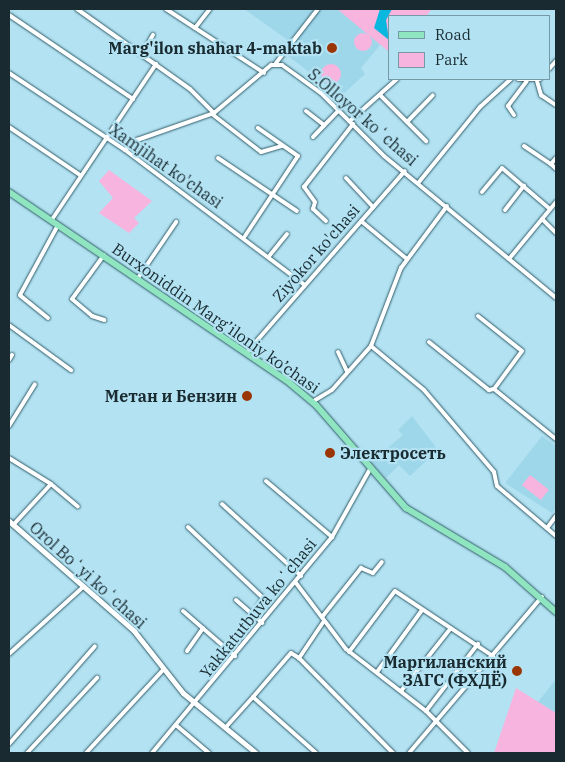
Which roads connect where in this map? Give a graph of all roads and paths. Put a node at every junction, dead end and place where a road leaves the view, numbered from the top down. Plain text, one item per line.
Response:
1 (78, 9) edge
2 (166, 9) edge
3 (210, 9) edge
4 (318, 9) edge
5 (9, 15) edge
6 (195, 28) junction
7 (153, 35) dead end
8 (142, 54) junction
9 (276, 63) junction
10 (156, 64) junction
11 (9, 73) edge
12 (264, 73) junction
13 (396, 80) edge
14 (510, 80) edge
15 (522, 80) edge
16 (539, 80) edge
17 (527, 81) junction
18 (433, 94) dead end
19 (381, 96) junction
20 (133, 99) junction
21 (556, 105) edge
22 (339, 110) junction
23 (306, 111) dead end
24 (213, 113) junction
25 (514, 115) dead end
26 (351, 122) junction
27 (406, 122) junction
28 (324, 125) junction
29 (9, 127) edge
30 (258, 128) dead end
31 (313, 137) dead end
32 (107, 139) junction
33 (426, 141) dead end
34 (282, 146) junction
35 (524, 146) dead end
36 (125, 150) junction
37 (218, 158) dead end
38 (556, 158) edge
39 (551, 164) junction
40 (556, 169) edge
41 (404, 171) junction
42 (80, 175) junction
43 (346, 178) dead end
44 (419, 182) junction
45 (524, 186) junction
46 (9, 192) edge
47 (482, 192) dead end
48 (274, 196) junction
49 (556, 202) edge
50 (447, 206) junction
51 (373, 207) junction
52 (550, 209) junction
53 (505, 210) dead end
54 (297, 211) dead end
55 (542, 219) junction
56 (51, 220) junction
57 (326, 221) dead end
58 (361, 221) junction
59 (176, 222) dead end
60 (58, 225) junction
61 (556, 233) edge
62 (288, 234) dead end
63 (245, 236) junction
64 (104, 254) junction
65 (270, 255) junction
66 (408, 259) junction
67 (509, 259) junction
68 (138, 278) junction
69 (305, 285) junction
70 (556, 298) edge
71 (478, 316) dead end
72 (48, 318) dead end
73 (104, 320) dead end
74 (9, 325) edge
75 (429, 342) dead end
76 (371, 346) junction
77 (247, 352) junction
78 (338, 352) dead end
79 (12, 355) dead end
80 (9, 360) edge
81 (71, 370) dead end
82 (347, 371) junction
83 (35, 384) dead end
84 (494, 389) junction
85 (312, 402) junction
86 (9, 426) edge
87 (556, 439) edge
88 (9, 458) edge
89 (370, 469) junction
90 (266, 481) dead end
91 (51, 484) junction
92 (222, 504) dead end
93 (78, 507) dead end
94 (556, 516) edge
95 (11, 523) edge
96 (188, 527) dead end
97 (547, 528) junction
98 (556, 536) edge
99 (332, 537) junction
100 (382, 562) dead end
101 (301, 576) junction
102 (296, 583) junction
103 (82, 588) junction
104 (542, 598) junction
105 (236, 600) dead end
106 (422, 610) junction
107 (183, 611) dead end
108 (556, 612) edge
109 (253, 615) junction
110 (323, 619) junction
111 (262, 623) junction
112 (203, 628) junction
113 (451, 628) junction
114 (478, 644) junction
115 (95, 646) dead end
116 (187, 651) dead end
117 (349, 652) junction
118 (9, 654) edge
119 (235, 656) junction
120 (493, 656) junction
121 (299, 658) junction
122 (163, 670) junction
123 (377, 672) junction
124 (97, 678) dead end
125 (401, 691) junction
126 (253, 697) junction
127 (196, 704) junction
128 (426, 711) junction
129 (438, 723) junction
130 (177, 726) junction
131 (226, 728) junction
132 (9, 744) edge
133 (27, 753) edge
134 (86, 753) edge
135 (152, 753) edge
136 (208, 753) edge
137 (256, 753) edge
138 (316, 753) edge
139 (393, 753) edge
140 (409, 753) edge
141 (468, 753) edge

1 - 8 street
2 - 6 street
3 - 6 street
4 - 9 street
5 - 20 street
6 - 12 street
7 - 8 street
8 - 10 street
9 - 12 street
9 - 22 street, S.Olloyor koʻchasi
10 - 20 street
10 - 24 street
11 - 32 street, Xamjihat ko'chasi
12 - 24 street
13 - 19 street
14 - 44 street
15 - 17 street
16 - 17 street
16 - 21 street
17 - 25 street
18 - 27 street
19 - 26 street
19 - 27 street
20 - 32 street
22 - 26 street, S.Olloyor koʻchasi
22 - 28 street
23 - 28 street
24 - 34 street
24 - 36 street
26 - 41 street, S.Olloyor koʻchasi
26 - 57 street
27 - 33 street
28 - 31 street
29 - 42 street
30 - 34 street
32 - 36 street, Xamjihat ko'chasi
32 - 42 street
34 - 48 street
35 - 39 street
36 - 63 street, Xamjihat ko'chasi
37 - 48 street
38 - 39 street
39 - 40 street
41 - 44 street, S.Olloyor koʻchasi
41 - 51 street, Ziyokor ko'chasi
42 - 56 street
43 - 51 street
44 - 50 street, S.Olloyor koʻchasi
45 - 47 street
45 - 52 street
45 - 53 street
46 - 56 main road, Burxoniddin Marg’iloniy ko’chasi
48 - 54 street
48 - 63 street
49 - 52 street
50 - 66 street
50 - 67 street, S.Olloyor koʻchasi
51 - 58 street, Ziyokor ko'chasi
52 - 55 street
55 - 61 street
55 - 67 street
56 - 60 main road, Burxoniddin Marg’iloniy ko’chasi
58 - 66 street
58 - 69 street, Ziyokor ko'chasi
59 - 68 street
60 - 64 main road, Burxoniddin Marg’iloniy ko’chasi
60 - 72 street
62 - 65 street
63 - 65 street, Xamjihat ko'chasi
64 - 68 main road, Burxoniddin Marg’iloniy ko’chasi
64 - 73 street
65 - 69 street, Xamjihat ko'chasi
66 - 76 street
67 - 70 street, S.Olloyor koʻchasi
68 - 77 main road, Burxoniddin Marg’iloniy ko’chasi
69 - 77 street, Ziyokor ko'chasi
71 - 84 street
74 - 81 street
75 - 84 street
76 - 82 street
76 - 97 street
77 - 85 main road, Burxoniddin Marg’iloniy ko’chasi
78 - 82 street
79 - 80 street
82 - 85 street
83 - 86 street
84 - 87 street
85 - 89 main road, Burxoniddin Marg’iloniy ko’chasi
88 - 91 street
89 - 99 street, Yakkatutbuva koʻchasi
89 - 104 main road, Burxoniddin Marg’iloniy ko’chasi
90 - 99 street
91 - 93 street
91 - 95 street
92 - 101 street
94 - 97 street
95 - 103 street, Orol Boʻyi koʻchasi
96 - 109 street
97 - 98 street
99 - 101 street, Yakkatutbuva koʻchasi
100 - 110 street
101 - 102 street, Yakkatutbuva koʻchasi
102 - 110 street
102 - 111 street, Yakkatutbuva koʻchasi
103 - 118 street
103 - 122 street, Orol Boʻyi koʻchasi
104 - 108 main road, Burxoniddin Marg’iloniy ko’chasi
104 - 120 street
105 - 109 street
106 - 113 street
106 - 117 street
106 - 123 street
107 - 112 street
109 - 111 street
110 - 117 street
110 - 121 street
111 - 119 street, Yakkatutbuva koʻchasi
112 - 116 street
112 - 119 street
113 - 114 street
113 - 125 street
114 - 120 street
114 - 128 street
115 - 132 street
117 - 123 street
119 - 127 street, Yakkatutbuva koʻchasi
120 - 129 street
121 - 126 street
121 - 139 street
122 - 127 street, Orol Boʻyi koʻchasi
122 - 134 street
123 - 125 street
124 - 133 street
125 - 128 street
126 - 131 street
126 - 138 street
127 - 130 street, Yakkatutbuva koʻchasi
127 - 131 street, Orol Boʻyi koʻchasi
128 - 129 street
129 - 140 street
129 - 141 street
130 - 135 street, Yakkatutbuva koʻchasi
130 - 136 street
131 - 137 street, Orol Boʻyi koʻchasi

